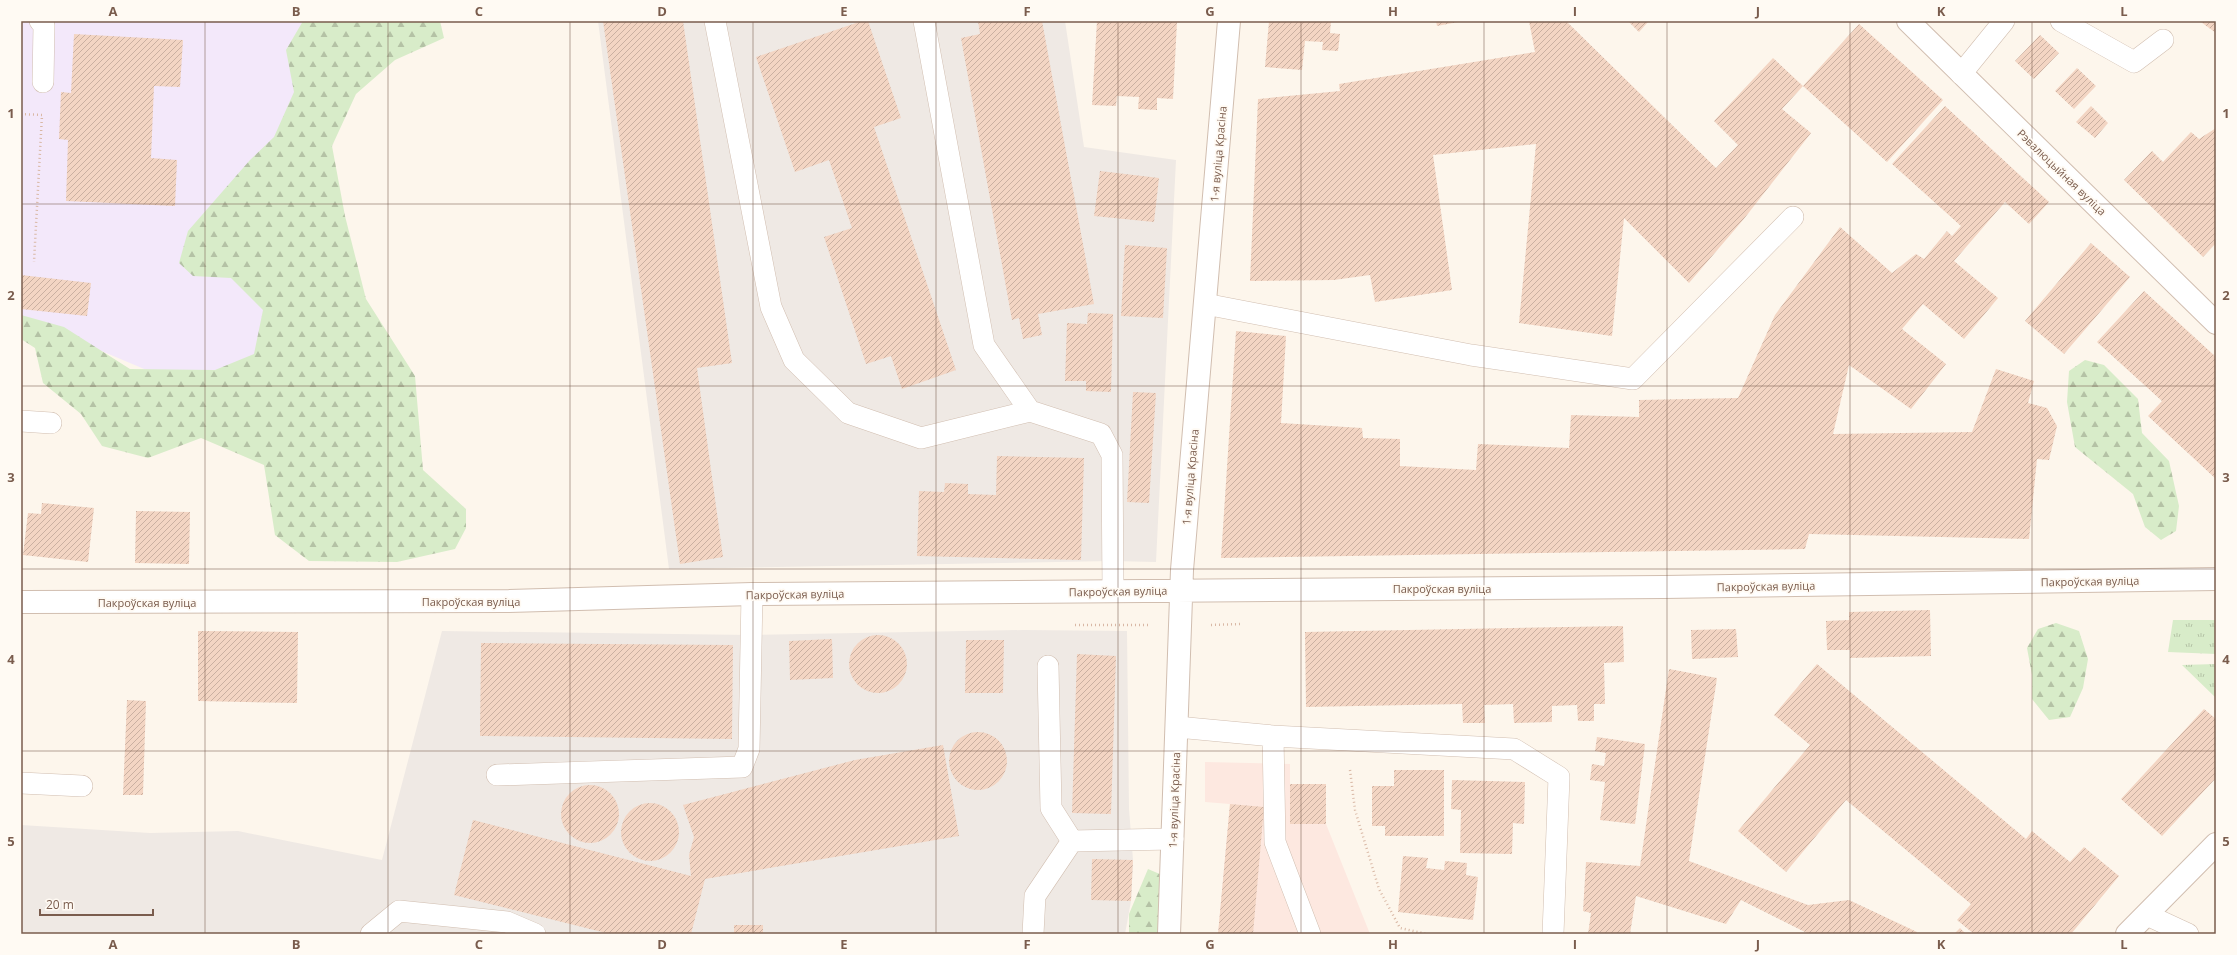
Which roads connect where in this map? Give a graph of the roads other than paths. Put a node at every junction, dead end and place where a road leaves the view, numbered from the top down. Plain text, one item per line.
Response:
1 (40, 21) edge
2 (715, 21) edge
3 (924, 21) edge
4 (1229, 21) edge
5 (1908, 21) edge
6 (2004, 21) edge
7 (2061, 21) edge
8 (2163, 40) dead end
9 (1961, 74) junction
10 (43, 82) dead end
11 (1793, 217) dead end
12 (1205, 304) junction
13 (2216, 323) edge
14 (1030, 411) junction
15 (21, 421) edge
16 (51, 423) dead end
17 (2216, 579) edge
18 (1181, 590) junction
19 (1113, 591) junction
20 (752, 594) junction
21 (21, 602) edge
22 (1048, 666) dead end
23 (1177, 727) junction
24 (1273, 736) junction
25 (498, 775) dead end
26 (21, 782) edge
27 (82, 786) dead end
28 (1174, 839) junction
29 (1072, 841) junction
30 (2216, 844) edge
31 (2147, 915) junction
32 (371, 934) edge
33 (535, 934) edge
34 (1033, 934) edge
35 (1169, 934) edge
36 (1310, 934) edge
37 (1553, 934) edge
38 (2127, 934) edge
39 (2188, 934) edge

1 - 10 lane
2 - 14 lane
3 - 14 lane
4 - 12 street, 1-я вуліца Красіна
5 - 9 street, Рэвалюцыйная вуліца
6 - 9 lane
7 - 8 lane
9 - 13 street, Рэвалюцыйная вуліца
11 - 12 lane
12 - 18 street, 1-я вуліца Красіна
14 - 19 lane
15 - 16 lane
17 - 18 street, Пакроўская вуліца
18 - 19 street, Пакроўская вуліца
18 - 23 street, 1-я вуліца Красіна
19 - 20 street, Пакроўская вуліца
20 - 21 street, Пакроўская вуліца
20 - 25 lane
22 - 29 lane
23 - 24 lane
23 - 28 street, 1-я вуліца Красіна
24 - 36 lane
24 - 37 lane
26 - 27 lane
28 - 29 lane
28 - 35 street, 1-я вуліца Красіна
29 - 34 lane
30 - 31 street
31 - 38 street
31 - 39 lane
32 - 33 lane

